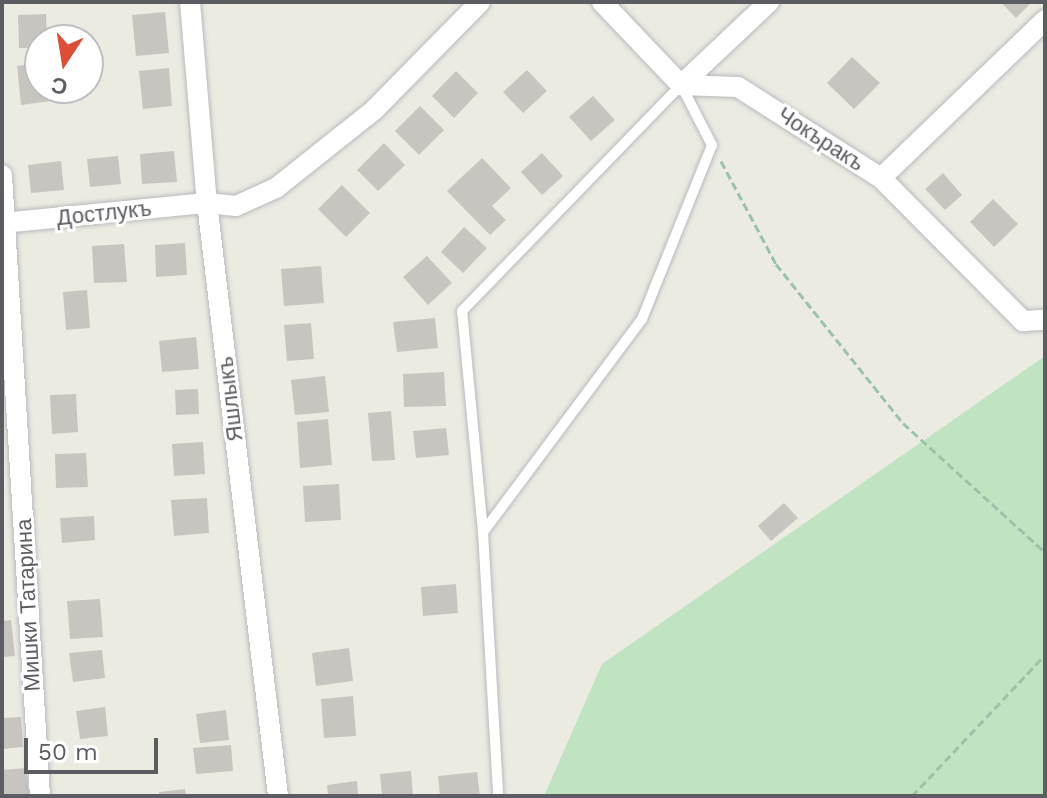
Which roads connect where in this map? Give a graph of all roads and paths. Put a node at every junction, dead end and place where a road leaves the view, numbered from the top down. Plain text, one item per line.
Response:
1 (190, 2) edge
2 (480, 2) edge
3 (602, 2) edge
4 (769, 2) edge
5 (1045, 20) edge
6 (681, 85) junction
7 (712, 145) junction
8 (2, 175) edge
9 (881, 178) junction
10 (207, 203) junction
11 (4, 223) edge
12 (1045, 320) edge
13 (483, 532) junction
14 (1045, 552) edge
15 (1045, 655) edge
16 (40, 796) edge
17 (278, 796) edge
18 (498, 796) edge
19 (912, 796) edge

1 - 10 street, Яшлыкъ
2 - 10 street, Достлукъ
3 - 6 street
4 - 6 street
5 - 9 street, Чокъракъ
6 - 7 lane
6 - 9 street, Чокъракъ
6 - 13 lane
7 - 13 lane
7 - 14 path
8 - 11 street, Мишки Татарина
9 - 12 street
10 - 11 street, Достлукъ
10 - 17 street, Яшлыкъ
11 - 16 street, Мишки Татарина
13 - 18 lane
15 - 19 path

